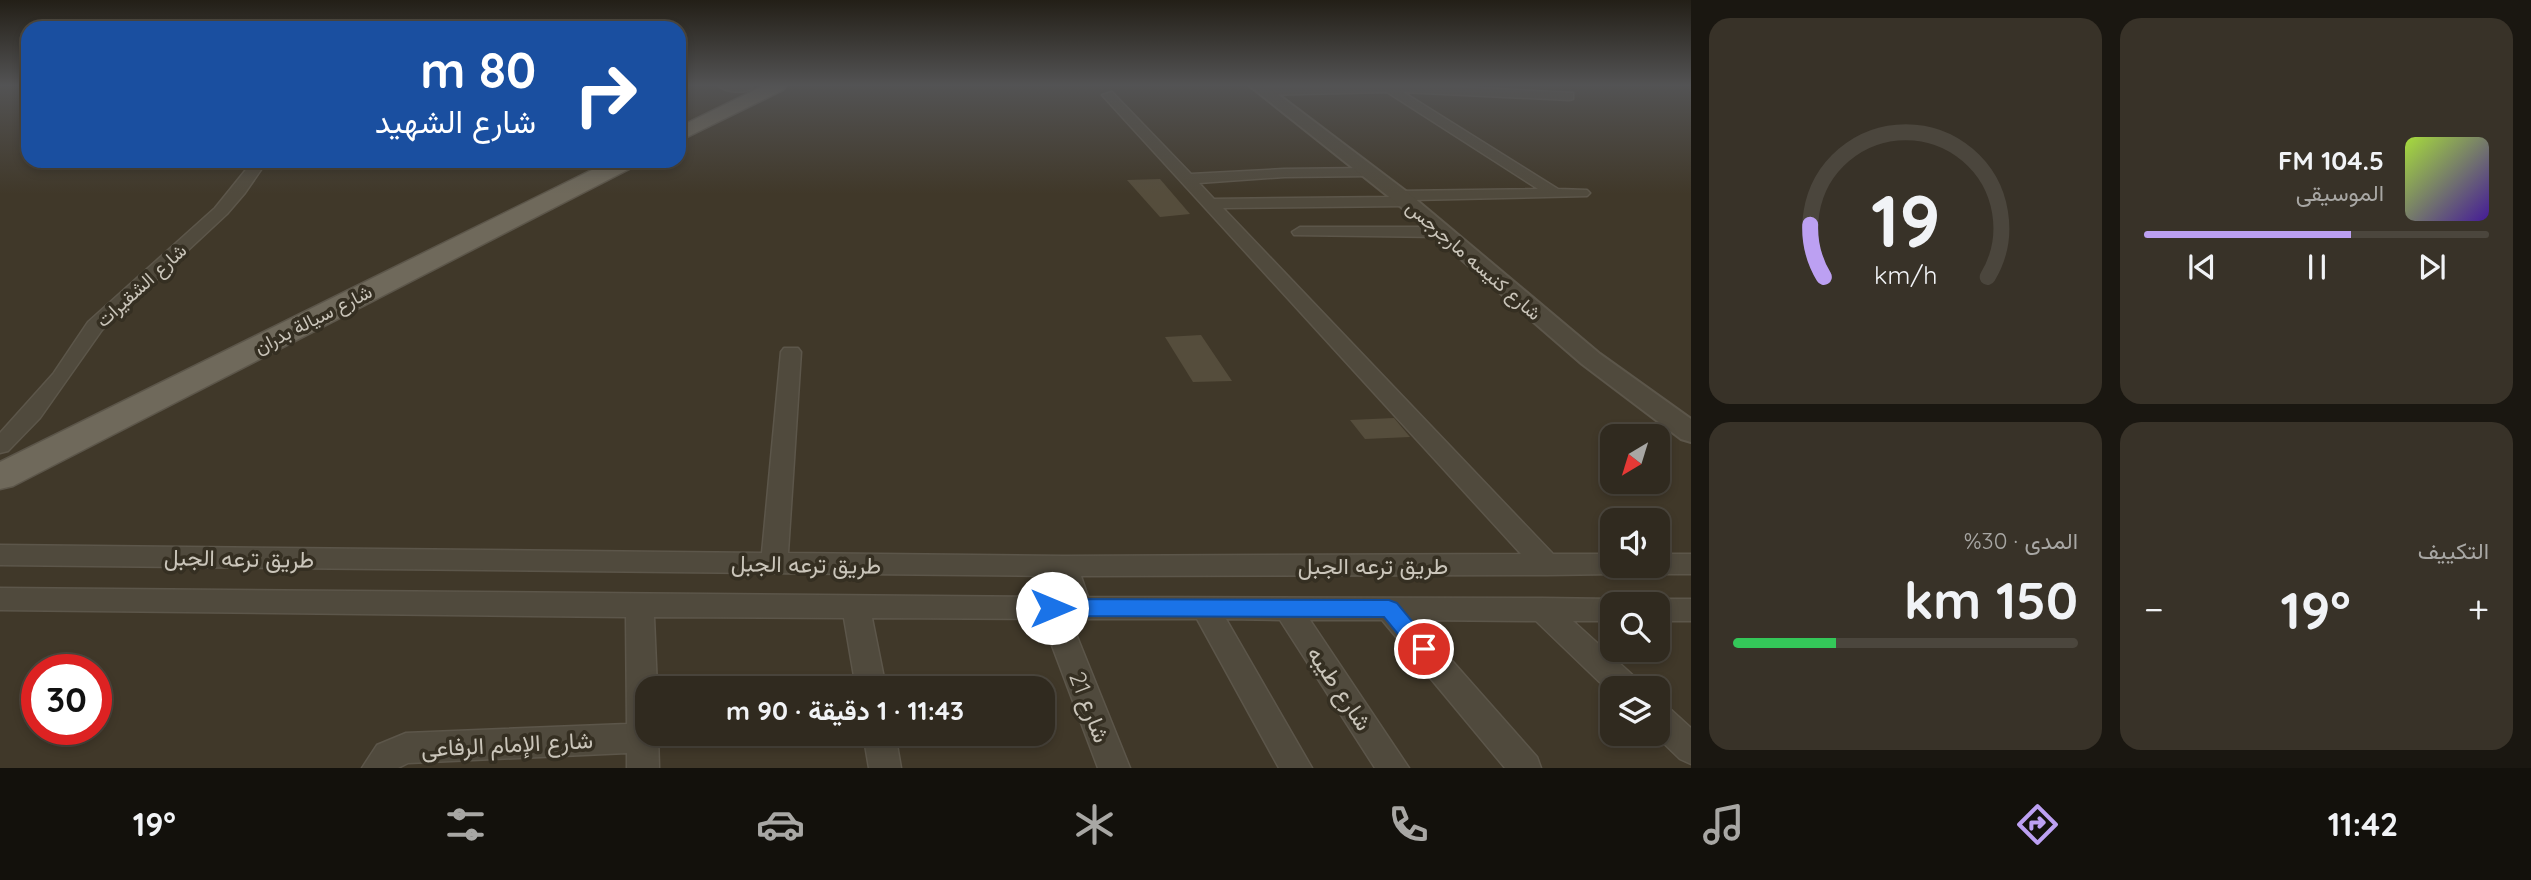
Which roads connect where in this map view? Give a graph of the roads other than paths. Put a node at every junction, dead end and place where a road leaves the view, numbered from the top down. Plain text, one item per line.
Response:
1 (705, 122) edge
2 (1134, 122) edge
3 (1304, 122) edge
4 (1439, 122) edge
5 (686, 132) edge
6 (255, 168) edge
7 (583, 168) edge
8 (613, 168) edge
9 (1369, 172) junction
10 (1188, 179) junction
11 (1582, 193) dead end
12 (1556, 194) junction
13 (1402, 198) junction
14 (1212, 204) junction
15 (1300, 232) dead end
16 (1442, 232) junction
17 (791, 352) dead end
18 (1691, 433) edge
19 (0, 446) edge
20 (0, 453) edge
21 (0, 477) edge
22 (0, 555) edge
23 (774, 563) junction
24 (1600, 564) edge
25 (1670, 564) edge
26 (1691, 564) edge
27 (1547, 565) junction
28 (1064, 566) junction
29 (0, 599) edge
30 (640, 606) junction
31 (856, 607) junction
32 (1065, 608) junction
33 (1205, 608) junction
34 (1287, 608) junction
35 (1389, 609) junction
36 (1542, 609) junction
37 (1600, 610) edge
38 (1670, 610) edge
39 (1691, 610) edge
40 (869, 676) edge
41 (1613, 676) edge
42 (1670, 729) edge
43 (881, 746) edge
44 (1691, 749) edge
45 (643, 753) edge
46 (378, 768) edge
47 (885, 768) edge
48 (1114, 768) edge
49 (1296, 768) edge
50 (1393, 768) edge
51 (1525, 768) edge

1 - 5 main road
2 - 10 street
3 - 9 street, شارع كنيسه مارجرجس
4 - 12 street
6 - 19 street, شارع الشقيرات
7 - 20 main road, شارع سيالة بدران
8 - 21 main road, شارع سيالة بدران
9 - 10 street
9 - 13 street, شارع كنيسه مارجرجس
10 - 14 street
11 - 12 street
12 - 13 street
13 - 14 street
13 - 16 street, شارع كنيسه مارجرجس
14 - 27 street
15 - 16 street
16 - 18 street, شارع كنيسه مارجرجس
17 - 23 street
22 - 23 street, طريق ترعه الجبل
23 - 28 street, طريق ترعه الجبل
24 - 27 street, طريق ترعه الجبل
25 - 26 street
27 - 28 street, طريق ترعه الجبل
28 - 32 street, شارع 21
29 - 30 street, طريق ترعه الجبل
30 - 31 street, طريق ترعه الجبل
30 - 45 street
31 - 32 street, طريق ترعه الجبل
31 - 40 street
32 - 33 street, طريق ترعه الجبل
32 - 48 street, شارع 21
33 - 34 street, طريق ترعه الجبل
33 - 49 street
34 - 35 street, طريق ترعه الجبل
34 - 50 street, شارع طيبه
35 - 36 street, طريق ترعه الجبل
35 - 51 street
36 - 37 street, طريق ترعه الجبل
36 - 41 street
38 - 39 street
42 - 44 street
43 - 47 street
45 - 46 street, شارع الإمام الرفاعى

